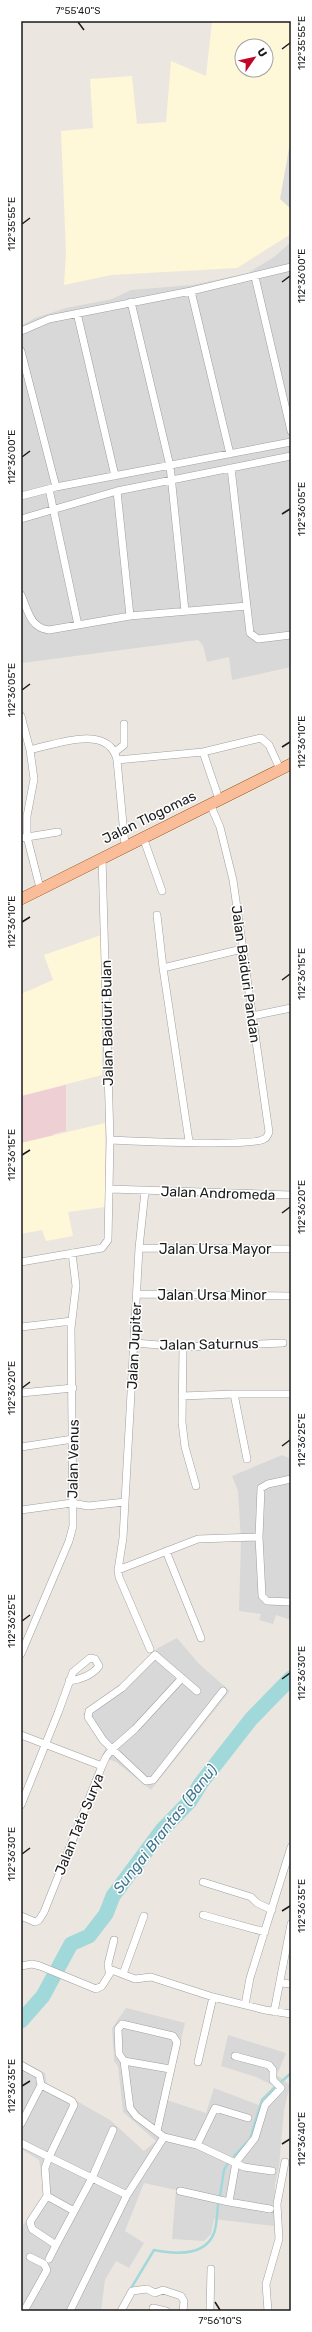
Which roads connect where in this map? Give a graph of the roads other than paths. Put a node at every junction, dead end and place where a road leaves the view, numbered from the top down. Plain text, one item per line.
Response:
1 (291, 267) edge
2 (255, 277) junction
3 (191, 291) junction
4 (131, 302) junction
5 (77, 313) junction
6 (21, 331) edge
7 (21, 351) edge
8 (291, 431) edge
9 (291, 442) edge
10 (230, 454) junction
11 (291, 456) edge
12 (170, 466) junction
13 (232, 468) junction
14 (115, 476) junction
15 (172, 479) junction
16 (53, 488) junction
17 (117, 491) junction
18 (21, 496) edge
19 (54, 510) junction
20 (21, 519) edge
21 (21, 595) edge
22 (247, 606) junction
23 (185, 611) junction
24 (130, 616) junction
25 (78, 625) junction
26 (291, 635) edge
27 (21, 716) edge
28 (124, 724) dead end
29 (30, 750) junction
30 (116, 751) junction
31 (202, 752) junction
32 (117, 760) junction
33 (288, 767) edge
34 (215, 801) junction
35 (58, 832) dead end
36 (143, 836) junction
37 (24, 837) edge
38 (125, 845) junction
39 (102, 857) junction
40 (40, 888) junction
41 (162, 891) dead end
42 (21, 899) edge
43 (157, 915) dead end
44 (242, 949) junction
45 (163, 968) junction
46 (291, 1008) edge
47 (252, 1016) junction
48 (110, 1140) junction
49 (189, 1141) junction
50 (109, 1189) junction
51 (145, 1191) junction
52 (291, 1195) edge
53 (139, 1248) junction
54 (291, 1249) edge
55 (72, 1254) junction
56 (21, 1262) edge
57 (136, 1294) junction
58 (288, 1296) dead end
59 (72, 1321) junction
60 (21, 1327) edge
61 (283, 1342) dead end
62 (134, 1343) junction
63 (183, 1347) junction
64 (73, 1388) junction
65 (21, 1393) edge
66 (234, 1394) junction
67 (291, 1394) edge
68 (182, 1396) junction
69 (73, 1439) junction
70 (21, 1448) edge
71 (247, 1459) dead end
72 (291, 1479) edge
73 (196, 1486) dead end
74 (125, 1502) junction
75 (72, 1503) junction
76 (21, 1510) edge
77 (259, 1537) junction
78 (166, 1551) junction
79 (118, 1570) junction
80 (291, 1602) edge
81 (201, 1638) dead end
82 (150, 1649) dead end
83 (21, 1654) edge
84 (182, 1678) junction
85 (69, 1681) dead end
86 (197, 1691) dead end
87 (223, 1691) dead end
88 (21, 1735) edge
89 (46, 1745) junction
90 (112, 1749) junction
91 (102, 1766) junction
92 (21, 1805) edge
93 (291, 1847) edge
94 (203, 1882) dead end
95 (272, 1910) junction
96 (203, 1915) dead end
97 (21, 1916) edge
98 (144, 1916) dead end
99 (291, 1924) edge
100 (265, 1932) junction
101 (289, 1939) edge
102 (114, 1940) dead end
103 (21, 1966) edge
104 (110, 1972) junction
105 (123, 1974) junction
106 (281, 1983) junction
107 (291, 1984) edge
108 (213, 1997) junction
109 (245, 2005) junction
110 (274, 2012) junction
111 (291, 2014) edge
112 (235, 2056) dead end
113 (124, 2061) junction
114 (198, 2062) dead end
115 (21, 2065) edge
116 (170, 2069) junction
117 (41, 2085) junction
118 (248, 2118) dead end
119 (21, 2124) edge
120 (113, 2130) dead end
121 (157, 2131) junction
122 (164, 2137) junction
123 (21, 2143) edge
124 (197, 2146) junction
125 (49, 2157) junction
126 (236, 2162) junction
127 (285, 2162) dead end
128 (272, 2171) dead end
129 (92, 2178) junction
130 (180, 2190) dead end
131 (127, 2194) junction
132 (47, 2196) junction
133 (229, 2202) junction
134 (270, 2209) dead end
135 (74, 2211) junction
136 (56, 2245) junction
137 (30, 2257) dead end
138 (49, 2259) dead end
139 (212, 2269) dead end
140 (153, 2308) dead end
141 (24, 2311) edge
142 (70, 2311) edge
143 (121, 2311) edge
144 (166, 2311) edge
145 (183, 2311) edge
146 (210, 2311) edge
147 (268, 2311) edge

1 - 2 street
2 - 3 street
2 - 8 street
3 - 4 street
3 - 10 street
4 - 5 street
4 - 12 street
5 - 6 street
5 - 14 street
7 - 16 street
9 - 10 street
10 - 12 street
11 - 13 street
12 - 14 street
12 - 15 street
13 - 15 street
13 - 22 street
14 - 16 street
15 - 17 street
15 - 23 street
16 - 18 street
16 - 19 street
17 - 19 street
17 - 24 street
19 - 20 street
19 - 25 street
21 - 25 street
22 - 23 street
22 - 26 street
23 - 24 street
24 - 25 street
27 - 29 street
28 - 30 street
29 - 30 street
29 - 37 street
30 - 32 street
31 - 32 street
31 - 33 street
31 - 34 street, Jalan Baiduri Pandan
32 - 38 street
33 - 34 main road, Jalan Tlogomas
34 - 36 main road, Jalan Tlogomas
34 - 44 street, Jalan Baiduri Pandan
35 - 37 street
36 - 38 main road, Jalan Tlogomas
36 - 41 street
37 - 40 street
38 - 39 main road, Jalan Tlogomas
39 - 40 main road, Jalan Tlogomas
39 - 48 street, Jalan Baiduri Bulan
40 - 42 main road, Jalan Tlogomas
43 - 45 street
44 - 45 street
44 - 47 street, Jalan Baiduri Pandan
45 - 49 street
46 - 47 street
47 - 49 street, Jalan Baiduri Pandan
48 - 49 street
48 - 50 street, Jalan Baiduri Bulan
50 - 51 street
50 - 55 street, Jalan Baiduri Bulan
51 - 52 street, Jalan Andromeda
51 - 53 street, Jalan Jupiter
53 - 54 street, Jalan Ursa Mayor
53 - 57 street, Jalan Jupiter
55 - 56 street
55 - 59 street, Jalan Venus
57 - 58 street, Jalan Ursa Minor
57 - 62 street, Jalan Jupiter
59 - 60 street
59 - 64 street, Jalan Venus
61 - 63 street, Jalan Saturnus
62 - 63 street, Jalan Saturnus
62 - 74 street, Jalan Jupiter
63 - 68 street
64 - 65 street
64 - 69 street, Jalan Venus
66 - 67 street
66 - 68 street
66 - 71 street
68 - 73 street
69 - 70 street
69 - 75 street, Jalan Venus
72 - 77 street
74 - 75 street
74 - 79 street, Jalan Jupiter
75 - 76 street
75 - 83 street, Jalan Venus
77 - 78 street
77 - 80 street
78 - 79 street
78 - 81 street
79 - 82 street
84 - 86 street
84 - 90 street
84 - 90 street
85 - 89 street
87 - 90 street
88 - 89 street, Jalan Tata Surya
89 - 91 street, Jalan Tata Surya
89 - 92 street
90 - 91 street
91 - 97 street, Jalan Tata Surya
93 - 95 street
94 - 95 street
95 - 100 street
96 - 100 street
98 - 105 street
99 - 101 street
100 - 109 street
101 - 106 street
102 - 104 street
103 - 104 street
104 - 105 street
105 - 108 street
106 - 107 street
106 - 110 street
108 - 109 street
108 - 114 street
109 - 110 street
110 - 111 street
112 - 126 street
113 - 116 street
113 - 116 street
113 - 121 street
115 - 117 street
116 - 121 street
117 - 119 street
117 - 125 street
118 - 124 street
120 - 129 street
121 - 122 street
122 - 124 street
122 - 131 street
123 - 125 street
124 - 126 street
125 - 129 street
125 - 132 street
126 - 128 street
126 - 133 street
127 - 147 street
129 - 131 street
129 - 135 street
130 - 133 street
131 - 142 street
132 - 135 street
132 - 136 street
133 - 134 street
135 - 136 street
136 - 138 street
137 - 141 street
139 - 146 street
140 - 144 street
143 - 145 street

